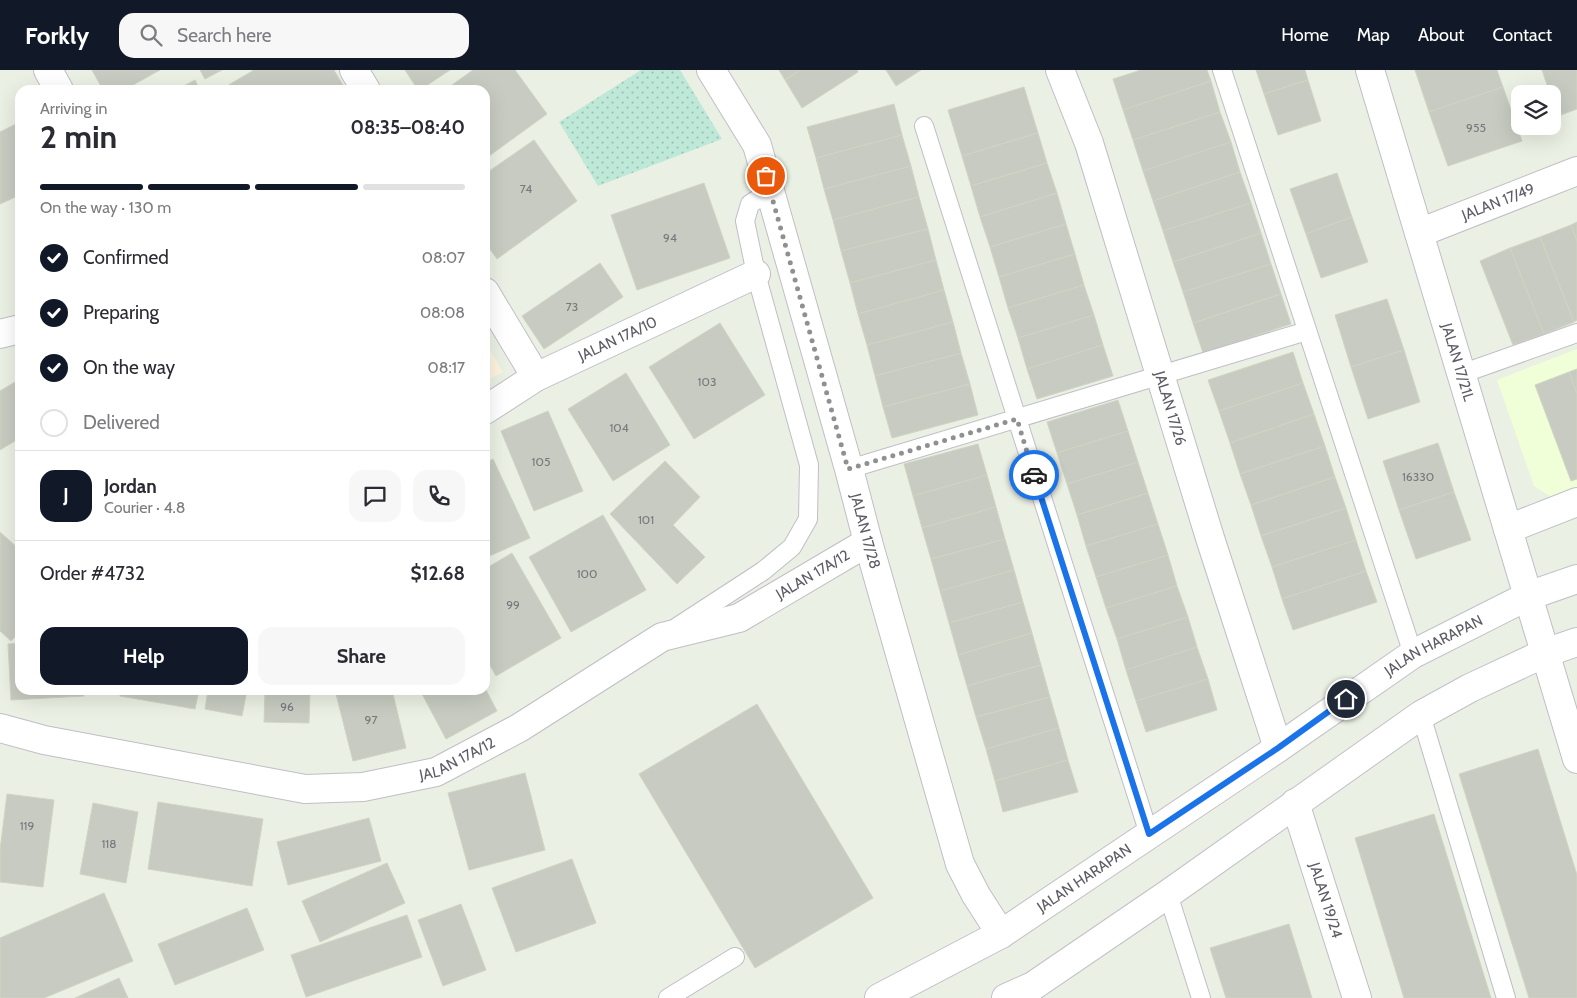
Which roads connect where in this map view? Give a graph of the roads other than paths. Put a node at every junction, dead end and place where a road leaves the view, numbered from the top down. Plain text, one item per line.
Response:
1 (48, 70) edge
2 (354, 70) edge
3 (711, 70) edge
4 (1060, 70) edge
5 (1222, 70) edge
6 (1370, 70) edge
7 (56, 85) edge
8 (363, 85) edge
9 (924, 126) dead end
10 (1577, 171) edge
11 (770, 191) junction
12 (1419, 233) junction
13 (756, 274) junction
14 (490, 300) edge
15 (15, 330) edge
16 (1307, 332) junction
17 (1577, 333) edge
18 (0, 334) edge
19 (1161, 374) junction
20 (1461, 374) junction
21 (536, 377) junction
22 (490, 407) edge
23 (1017, 419) junction
24 (848, 469) junction
25 (1577, 502) edge
26 (1508, 529) junction
27 (868, 542) junction
28 (1577, 579) edge
29 (1528, 596) junction
30 (662, 637) junction
31 (1577, 642) edge
32 (1545, 653) junction
33 (1413, 654) junction
34 (1422, 715) junction
35 (1571, 718) edge
36 (0, 728) edge
37 (1278, 748) junction
38 (1577, 759) edge
39 (1295, 803) junction
40 (1149, 834) junction
41 (1168, 894) junction
42 (1001, 934) junction
43 (735, 957) dead end
44 (1037, 992) edge
45 (668, 998) edge
46 (879, 998) edge
47 (1006, 998) edge
48 (1201, 998) edge
49 (1357, 998) edge
50 (1506, 998) edge

1 - 7 street
2 - 8 street
3 - 11 street, JALAN 17/28
4 - 19 street, JALAN 17/26
5 - 16 lane
6 - 12 street, JALAN 17/21L
9 - 23 lane
10 - 12 street, JALAN 17/49
11 - 13 lane
11 - 24 street, JALAN 17/28
12 - 20 street, JALAN 17/21L
13 - 21 street, JALAN 17A/10
13 - 30 lane
14 - 21 street
15 - 18 street
16 - 19 lane
16 - 33 lane
17 - 20 lane
19 - 23 lane
19 - 37 street, JALAN 17/26
20 - 26 street, JALAN 17/21L
21 - 22 street, JALAN 17A/10
23 - 24 lane
23 - 40 lane
24 - 27 street, JALAN 17/28
25 - 26 street
26 - 29 street, JALAN 17/21L
27 - 30 street, JALAN 17A/12
27 - 42 street, JALAN 17/28
28 - 29 street, JALAN HARAPAN
29 - 32 street, JALAN 17/21L
29 - 33 street, JALAN HARAPAN
30 - 36 street, JALAN 17A/12
31 - 32 street
32 - 34 street
32 - 35 street, JALAN 17/21L
33 - 37 street, JALAN HARAPAN
34 - 39 street
34 - 50 lane
35 - 38 street, JALAN 17/21L
37 - 40 street, JALAN HARAPAN
39 - 41 street
39 - 49 street, JALAN 19/24
40 - 42 street, JALAN HARAPAN
41 - 44 street
41 - 48 lane
42 - 46 street, JALAN HARAPAN
43 - 45 lane
44 - 47 street

